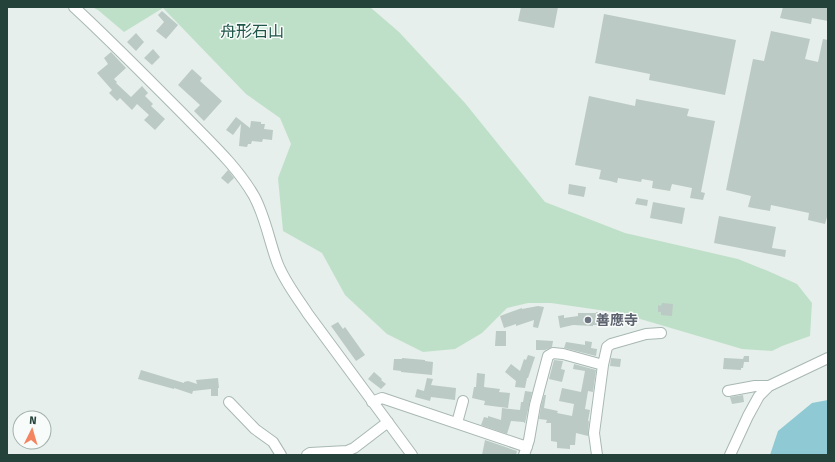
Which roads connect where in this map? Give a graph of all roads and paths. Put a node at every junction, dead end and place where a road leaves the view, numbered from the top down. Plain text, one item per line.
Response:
1 (74, 7) edge
2 (661, 333) dead end
3 (828, 358) edge
4 (603, 365) junction
5 (770, 386) junction
6 (728, 391) dead end
7 (463, 401) dead end
8 (229, 402) dead end
9 (372, 402) junction
10 (388, 422) junction
11 (457, 423) junction
12 (539, 437) dead end
13 (527, 447) edge
14 (281, 455) edge
15 (307, 455) edge
16 (412, 455) edge
17 (598, 455) edge
18 (730, 455) edge

1 - 9 street
2 - 4 street
3 - 5 street
4 - 13 street
4 - 17 street
5 - 6 street
5 - 18 street
7 - 11 street
8 - 14 street
9 - 10 street
9 - 11 street
10 - 15 street
10 - 16 street
11 - 13 street
12 - 13 street

